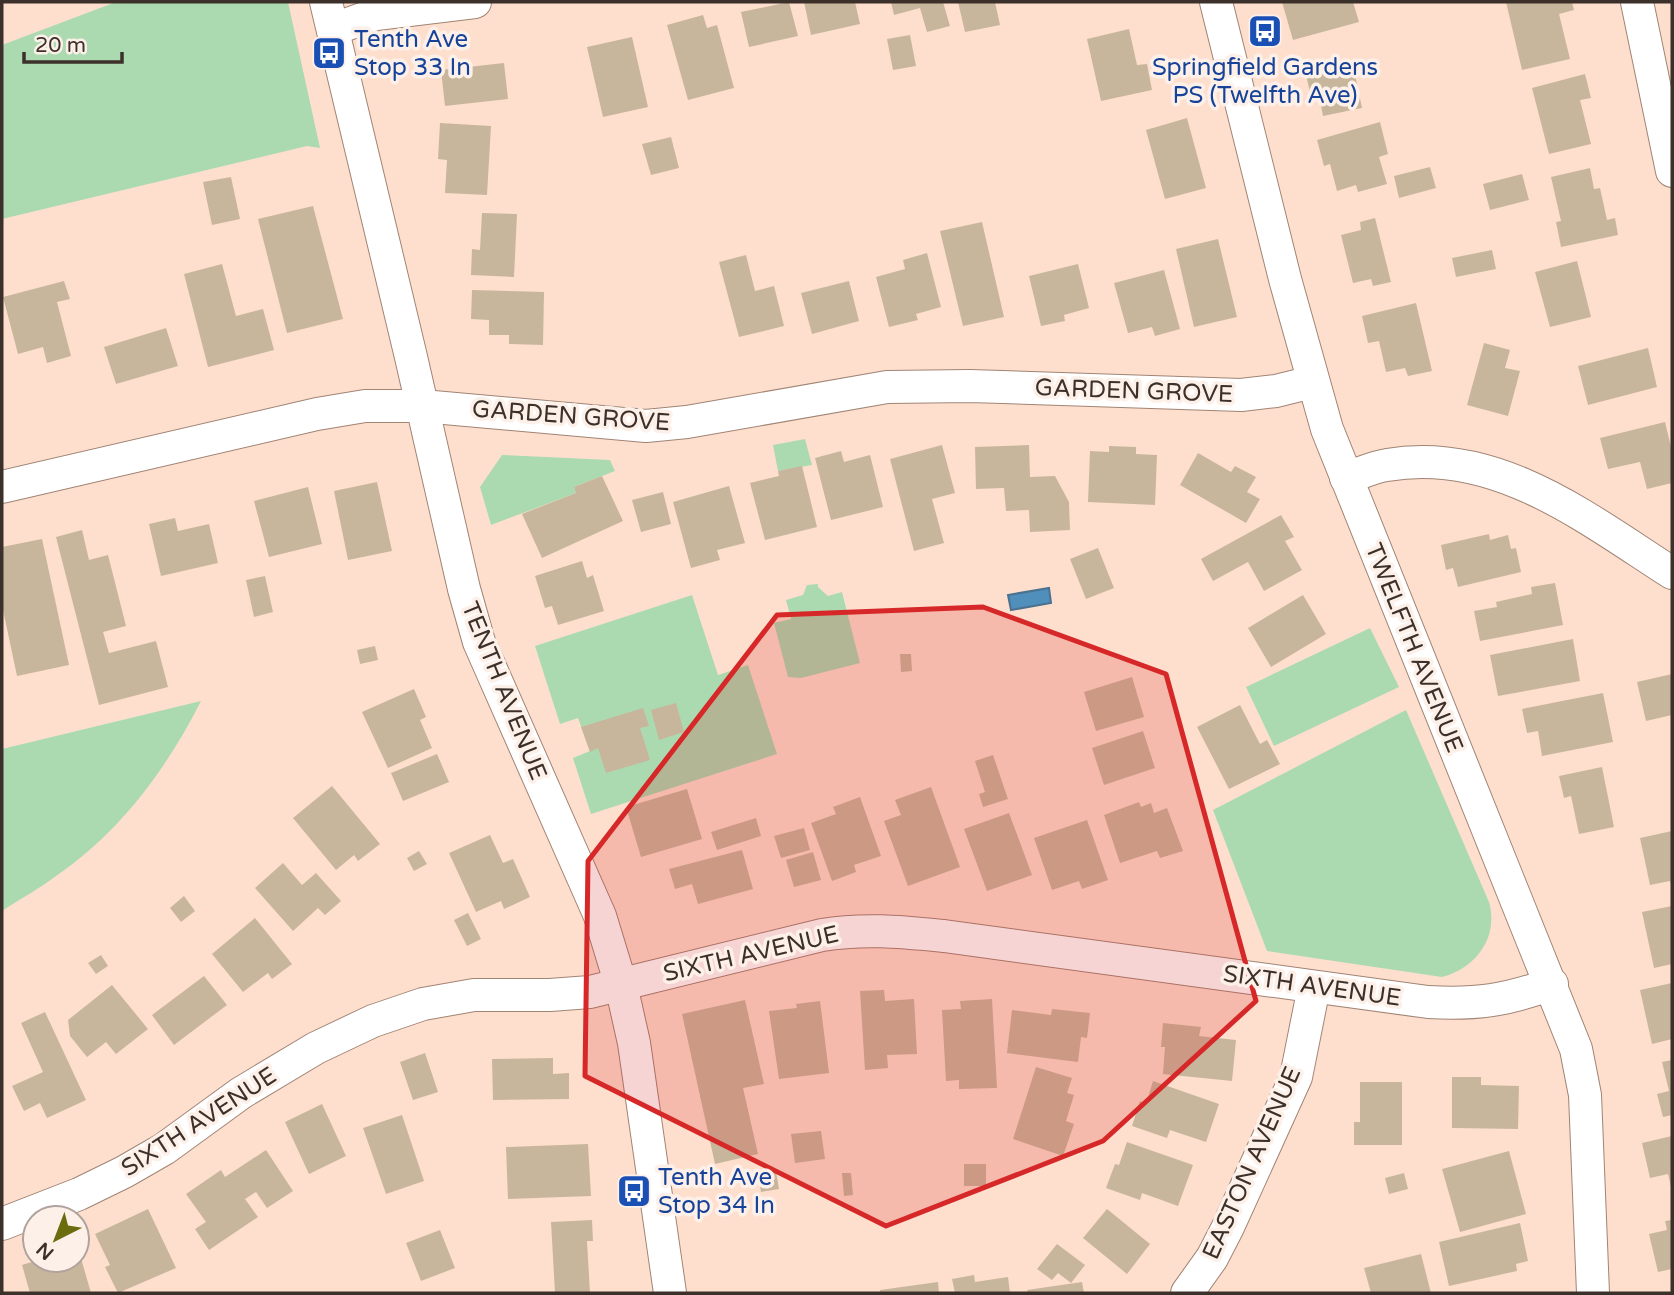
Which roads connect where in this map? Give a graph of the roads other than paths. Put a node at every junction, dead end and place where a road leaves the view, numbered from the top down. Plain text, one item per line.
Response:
1 (475, 2) edge
2 (1216, 2) edge
3 (1636, 2) edge
4 (330, 15) edge
5 (1672, 171) edge
6 (1312, 382) junction
7 (422, 406) junction
8 (1346, 478) junction
9 (2, 487) edge
10 (1672, 573) edge
11 (1552, 984) junction
12 (621, 985) junction
13 (1314, 987) junction
14 (2, 1224) edge
15 (670, 1293) edge
16 (1187, 1293) edge
17 (1593, 1293) edge

1 - 4 street
2 - 6 street, TWELFTH AVENUE
3 - 5 street
4 - 7 street, TENTH AVENUE
6 - 7 street, GARDEN GROVE
6 - 8 street, TWELFTH AVENUE
7 - 9 street, GARDEN GROVE
7 - 12 street, TENTH AVENUE
8 - 10 street
8 - 11 street, TWELFTH AVENUE
11 - 13 street, SIXTH AVENUE
11 - 17 street, TWELFTH AVENUE
12 - 13 street, SIXTH AVENUE
12 - 14 street, SIXTH AVENUE
12 - 15 street, TENTH AVENUE
13 - 16 street, EASTON AVENUE

